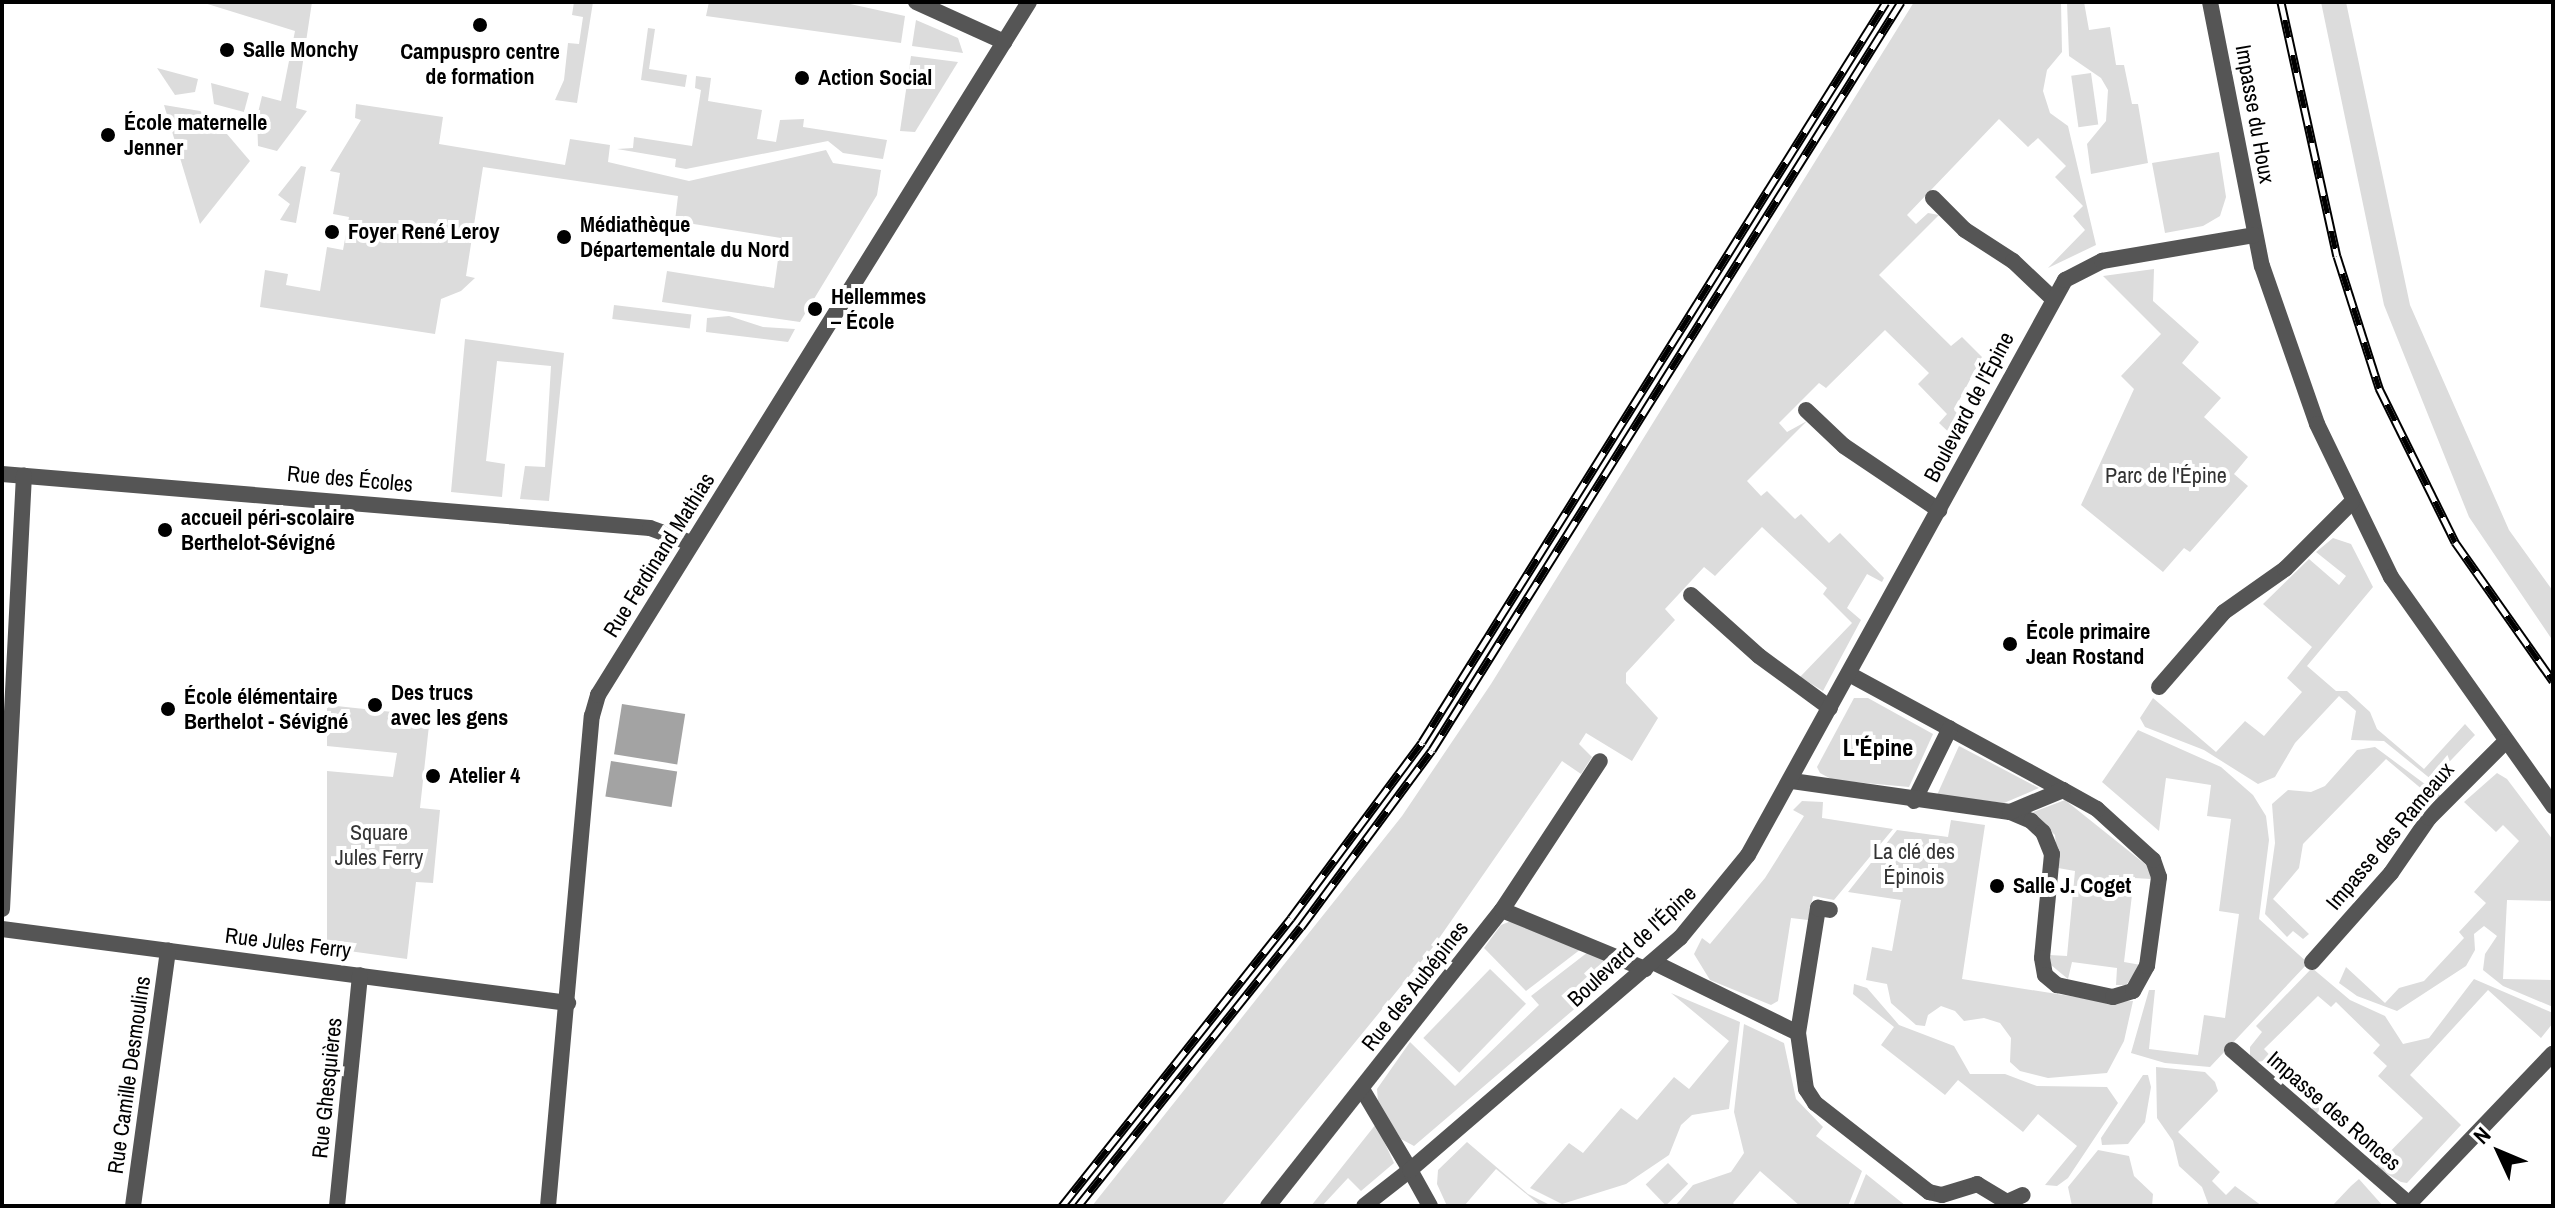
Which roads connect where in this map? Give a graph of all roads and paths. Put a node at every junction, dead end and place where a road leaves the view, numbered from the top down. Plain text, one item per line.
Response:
1 (916, 2) edge
2 (1029, 2) edge
3 (2210, 2) edge
4 (1004, 42) junction
5 (1933, 198) dead end
6 (2254, 235) junction
7 (2052, 298) junction
8 (1806, 410) dead end
9 (2, 474) edge
10 (24, 476) junction
11 (2352, 502) junction
12 (1939, 510) junction
13 (691, 543) junction
14 (1691, 595) dead end
15 (1849, 674) junction
16 (2159, 687) dead end
17 (8, 689) edge
18 (1830, 708) junction
19 (1950, 728) junction
20 (2505, 742) junction
21 (1600, 761) dead end
22 (1792, 781) junction
23 (2063, 790) junction
24 (1914, 801) junction
25 (2553, 806) edge
26 (2010, 812) junction
27 (2, 909) edge
28 (1502, 910) junction
29 (1830, 910) dead end
30 (2, 929) edge
31 (168, 950) junction
32 (2312, 962) dead end
33 (1649, 966) junction
34 (360, 975) junction
35 (568, 1003) junction
36 (1798, 1033) junction
37 (2232, 1050) dead end
38 (2553, 1053) edge
39 (1362, 1089) junction
40 (1410, 1170) junction
41 (2023, 1195) dead end
42 (2408, 1205) edge
43 (133, 1206) edge
44 (337, 1206) edge
45 (548, 1206) edge
46 (1268, 1206) edge
47 (1364, 1206) edge
48 (1430, 1206) edge

1 - 4 street
2 - 4 street, Rue Ferdinand Mathias
3 - 6 street, Impasse du Houx
4 - 13 street, Rue Ferdinand Mathias
5 - 7 street
6 - 7 street, Boulevard de l'Épine
6 - 11 street
7 - 12 street, Boulevard de l'Épine
8 - 12 street
9 - 10 street, Rue des Écoles
10 - 13 street, Rue des Écoles
10 - 17 street
11 - 16 street
11 - 20 street
12 - 15 street, Boulevard de l'Épine
13 - 35 street, Rue Ferdinand Mathias
14 - 18 street
15 - 18 street, Boulevard de l'Épine
15 - 19 street
17 - 27 street
18 - 22 street, Boulevard de l'Épine
19 - 23 street
19 - 24 street
20 - 25 street
20 - 32 street, Impasse des Rameaux
21 - 28 street, Rue des Aubépines
22 - 24 street
22 - 33 street, Boulevard de l'Épine
23 - 26 street
23 - 26 street
24 - 26 street
28 - 33 street
28 - 39 street, Rue des Aubépines
29 - 36 street
30 - 31 street, Rue Jules Ferry
31 - 34 street, Rue Jules Ferry
31 - 43 street, Rue Camille Desmoulins
33 - 36 street
33 - 40 street, Boulevard de l'Épine
34 - 35 street, Rue Jules Ferry
34 - 44 street, Rue Ghesquières
35 - 45 street, Rue Ferdinand Mathias
36 - 41 street
37 - 42 street, Impasse des Ronces
38 - 42 street
39 - 40 street
39 - 46 street, Rue des Aubépines
40 - 47 street, Boulevard de l'Épine
40 - 48 street

